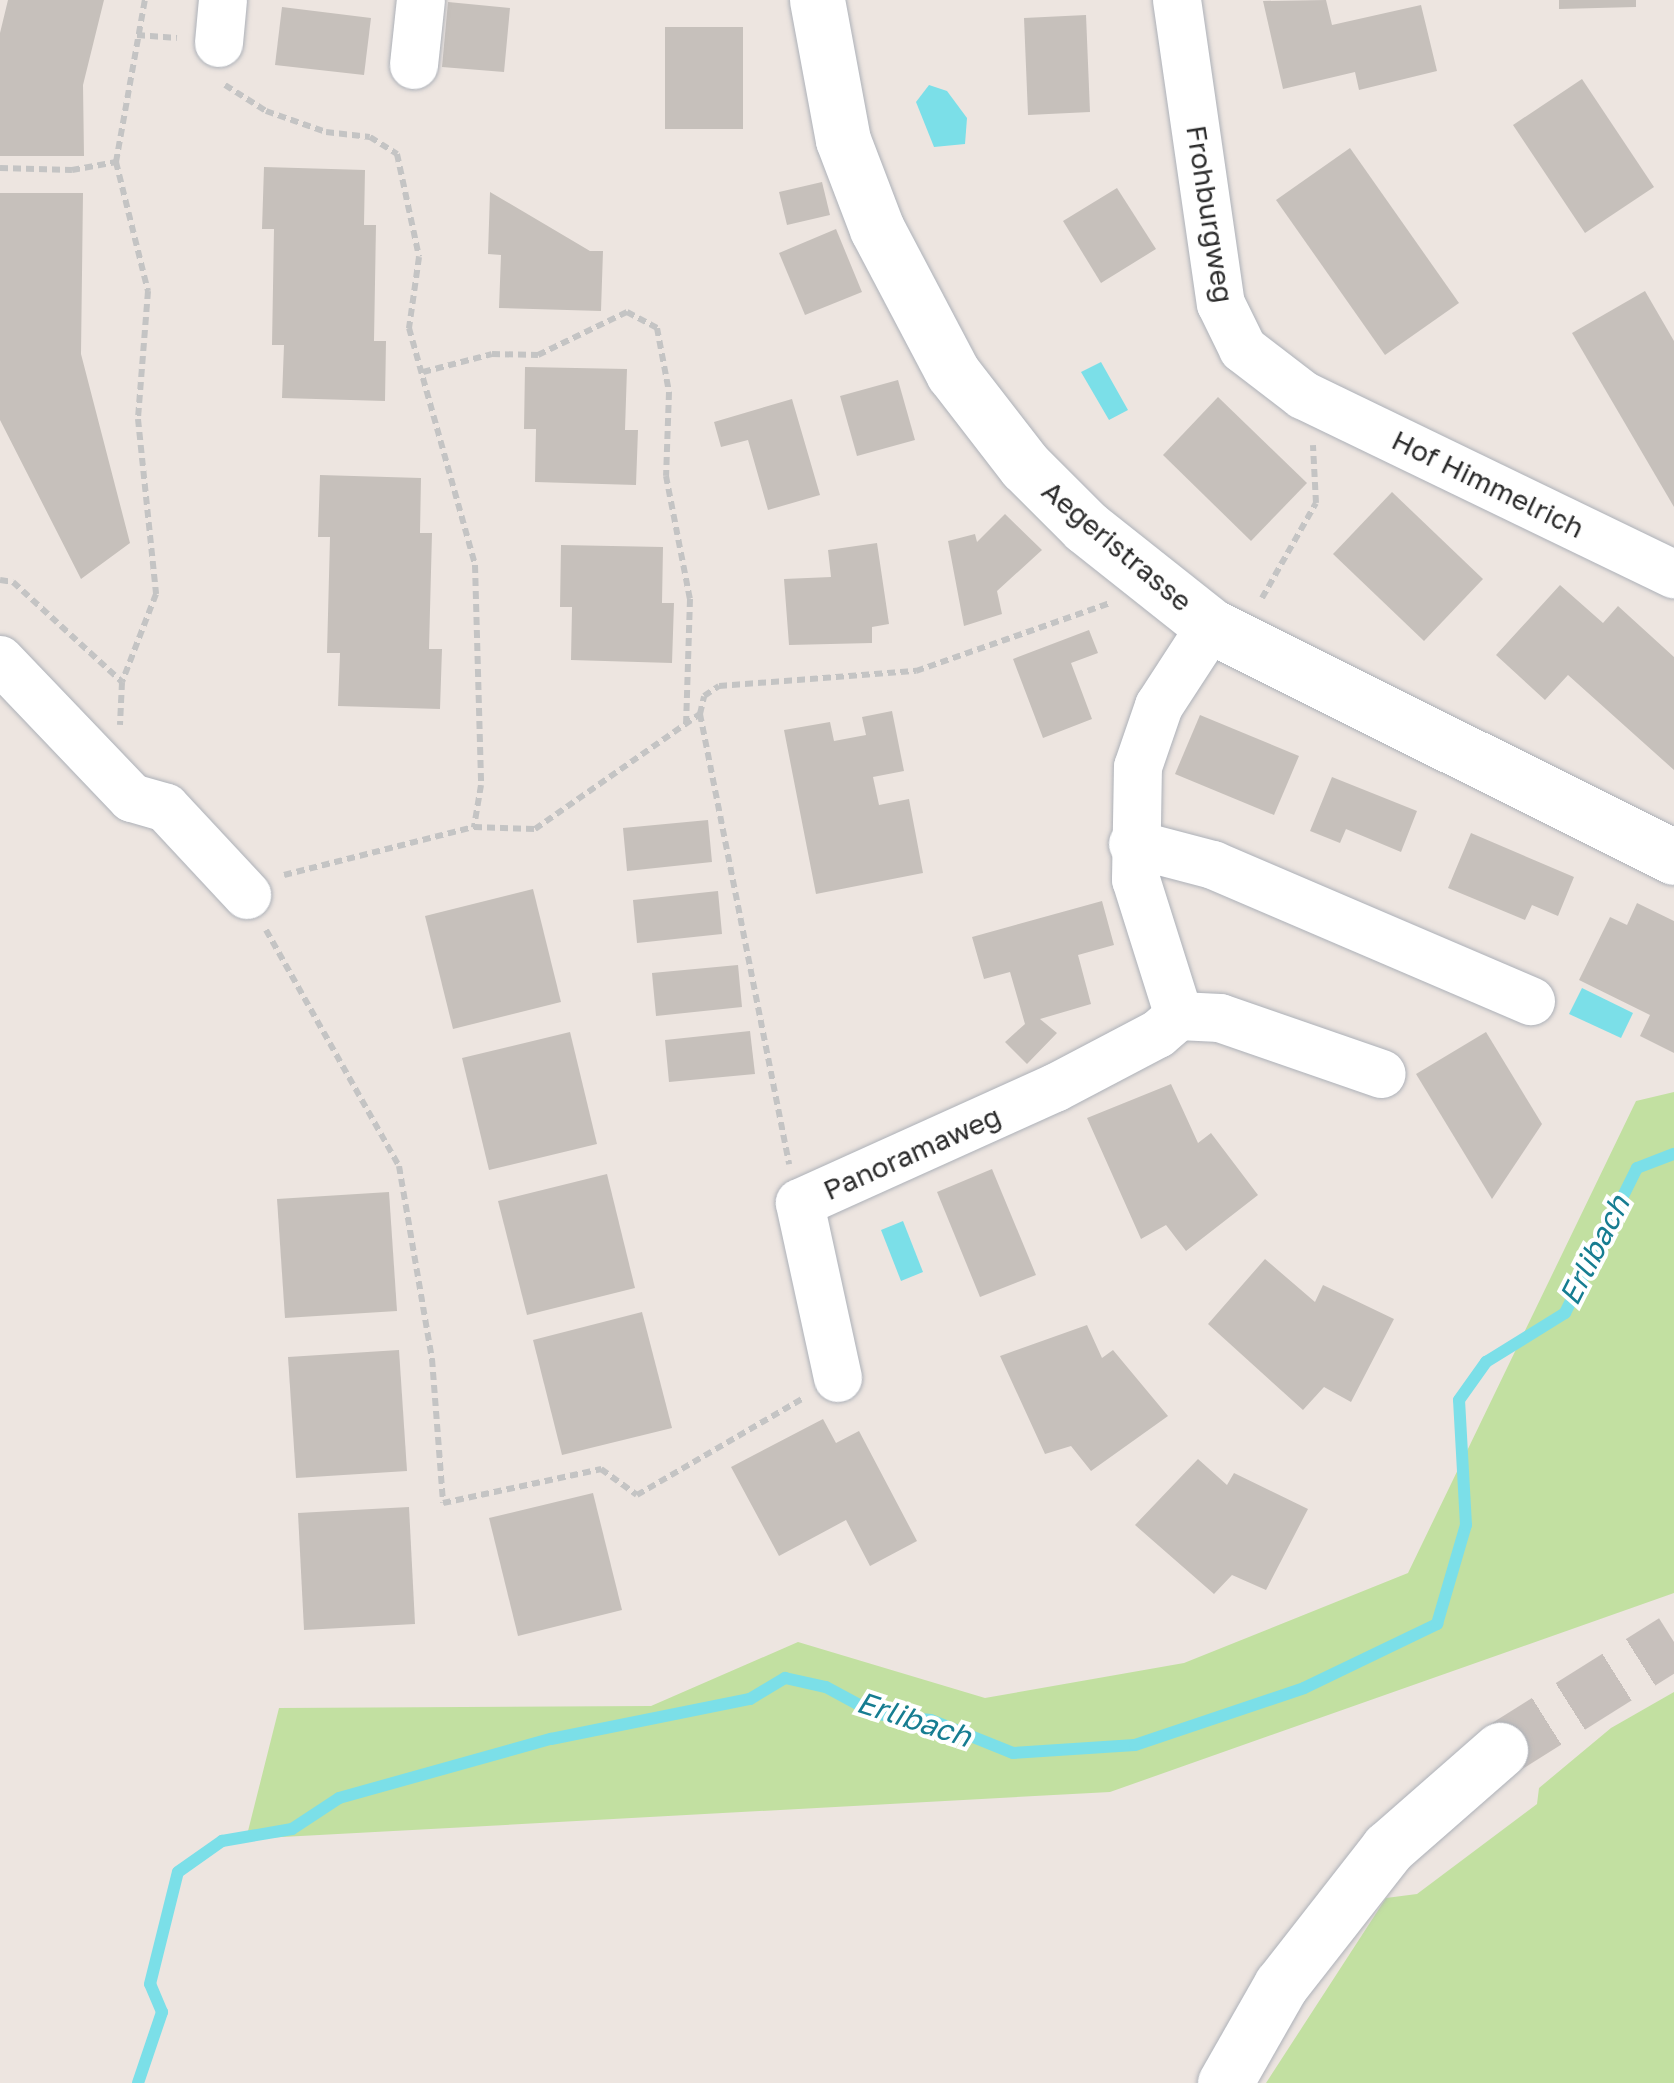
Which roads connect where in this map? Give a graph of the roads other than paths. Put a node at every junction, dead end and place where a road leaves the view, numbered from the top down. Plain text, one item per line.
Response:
1 (421, 0) edge
2 (817, 0) edge
3 (1177, 0) edge
4 (414, 64) dead end
5 (1303, 395) joint
6 (1674, 574) edge
7 (1211, 626) junction
8 (0, 660) edge
9 (1133, 844) junction
10 (1674, 857) edge
11 (247, 895) road end
12 (1531, 1001) dead end
13 (1178, 1016) junction
14 (1382, 1074) dead end
15 (838, 1378) road end
16 (1500, 1750) tunnel mouth
17 (1225, 2083) edge

1 - 4 street
2 - 7 street, Aegeristrasse
3 - 5 street, Frohburgweg
5 - 6 street, Hof Himmelrich
7 - 9 street
7 - 10 street, Aegeristrasse
8 - 11 street
9 - 12 street
9 - 13 street
13 - 14 street
13 - 15 street, Panoramaweg
16 - 17 street

